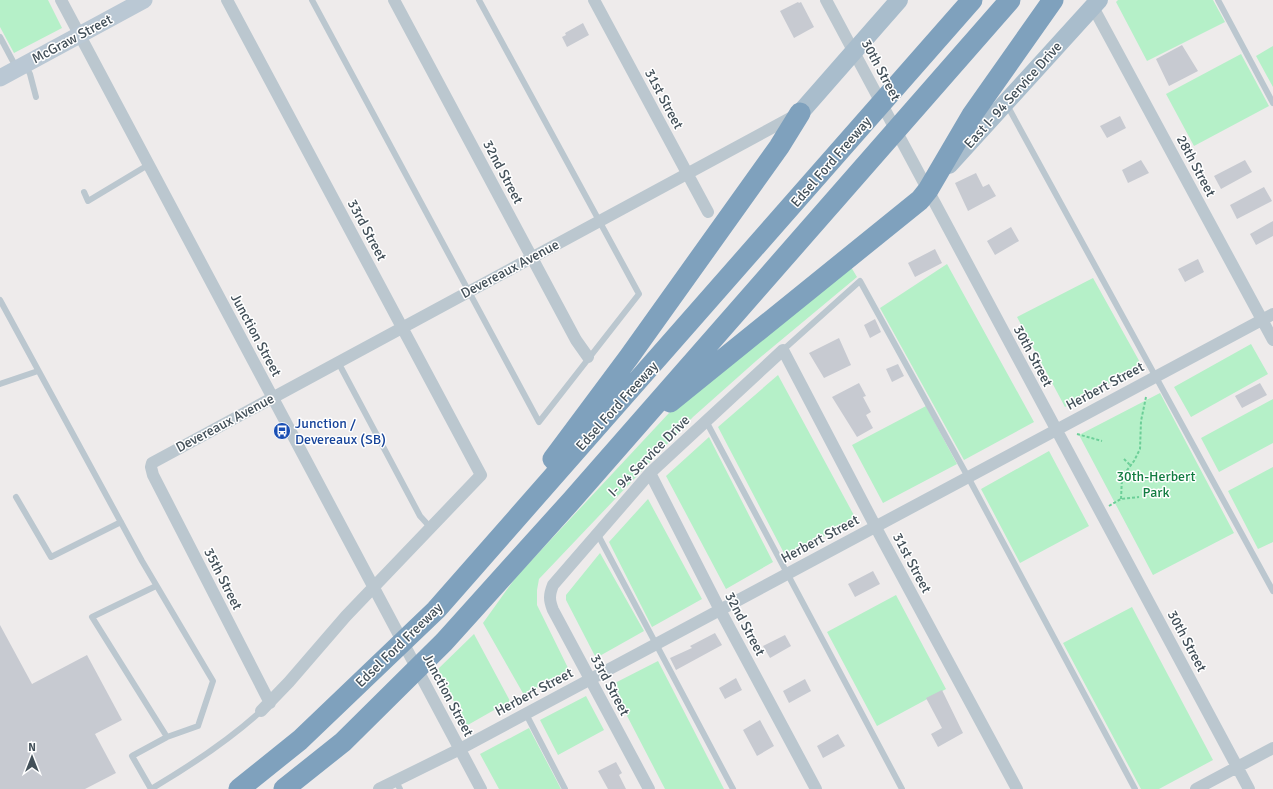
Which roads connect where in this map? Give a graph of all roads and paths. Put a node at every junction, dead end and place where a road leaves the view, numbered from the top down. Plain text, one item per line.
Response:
1 (61, 0) edge
2 (144, 0) edge
3 (227, 0) edge
4 (312, 0) edge
5 (394, 0) edge
6 (479, 0) edge
7 (594, 0) edge
8 (826, 0) edge
9 (899, 0) edge
10 (972, 0) edge
11 (1010, 0) edge
12 (1052, 0) edge
13 (1218, 0) edge
14 (1096, 3) edge
15 (80, 35) junction
16 (0, 37) edge
17 (854, 51) junction
18 (21, 66) junction
19 (0, 78) edge
20 (36, 97) dead end
21 (1006, 102) junction
22 (1273, 103) edge
23 (800, 113) junction
24 (148, 165) junction
25 (688, 174) junction
26 (928, 190) junction
27 (84, 192) dead end
28 (708, 212) dead end
29 (600, 221) junction
30 (532, 258) junction
31 (469, 291) junction
32 (0, 300) edge
33 (1273, 314) edge
34 (1262, 320) junction
35 (402, 328) junction
36 (1273, 340) edge
37 (783, 350) junction
38 (588, 357) junction
39 (338, 362) junction
40 (38, 371) junction
41 (1155, 377) junction
42 (0, 384) edge
43 (272, 397) junction
44 (1146, 397) dead end
45 (706, 421) junction
46 (1055, 430) junction
47 (632, 431) junction
48 (1077, 434) dead end
49 (1102, 441) dead end
50 (1124, 459) dead end
51 (1130, 465) junction
52 (151, 467) joint
53 (650, 473) junction
54 (968, 477) junction
55 (16, 497) dead end
56 (1139, 497) dead end
57 (1121, 499) junction
58 (529, 504) junction
59 (1099, 511) junction
60 (120, 522) junction
61 (875, 526) junction
62 (430, 527) junction
63 (597, 533) junction
64 (787, 574) junction
65 (156, 586) junction
66 (373, 587) junction
67 (1273, 591) edge
68 (550, 594) joint
69 (720, 610) junction
70 (656, 644) junction
71 (590, 679) junction
72 (265, 707) junction
73 (526, 714) junction
74 (166, 737) junction
75 (1273, 748) edge
76 (460, 749) junction
77 (1237, 767) junction
78 (398, 785) edge
79 (151, 789) edge
80 (239, 789) edge
81 (284, 789) edge
82 (379, 789) edge
83 (481, 789) edge
84 (565, 789) edge
85 (649, 789) edge
86 (733, 789) edge
87 (816, 789) edge
88 (902, 789) edge
89 (1017, 789) edge
90 (1135, 789) edge
91 (1196, 789) edge
92 (1249, 789) edge

1 - 15 street, Junction Street
2 - 15 street, McGraw Street
3 - 35 street, 33rd Street
4 - 31 lane
5 - 30 street, 32nd Street
6 - 29 lane
7 - 25 street, 31st Street
8 - 17 street, 30th Street
9 - 17 main road, Devereaux Avenue
10 - 58 highway, Edsel Ford Freeway
11 - 47 highway, Edsel Ford Freeway
12 - 26 highway
13 - 22 lane
14 - 21 main road, East I- 94 Service Drive
14 - 34 street, 28th Street
15 - 18 street, McGraw Street
15 - 24 street, Junction Street
16 - 18 lane
17 - 23 main road, Devereaux Avenue
17 - 26 street, 30th Street
18 - 19 street, McGraw Street
18 - 20 lane
21 - 26 main road, East I- 94 Service Drive
21 - 41 lane
23 - 25 street, Devereaux Avenue
23 - 58 highway
24 - 27 lane
24 - 43 street, Junction Street
25 - 28 street, 31st Street
25 - 29 street, Devereaux Avenue
26 - 46 street, 30th Street
26 - 47 highway
29 - 30 street, Devereaux Avenue
29 - 38 lane
30 - 31 street, Devereaux Avenue
30 - 38 street, 32nd Street
31 - 35 street, Devereaux Avenue
31 - 38 lane
32 - 40 lane
33 - 34 street, Herbert Street
34 - 36 street, 28th Street
34 - 41 street, Herbert Street
35 - 39 street, Devereaux Avenue
35 - 62 street, 33rd Street
37 - 45 street, I- 94 Service Drive
37 - 54 lane
37 - 61 street, 31st Street
39 - 43 street, Devereaux Avenue
39 - 62 lane
40 - 42 lane
40 - 60 lane
41 - 46 street, Herbert Street
41 - 67 lane
43 - 52 street, Devereaux Avenue
43 - 66 street, Junction Street
44 - 51 path
45 - 53 street, I- 94 Service Drive
45 - 64 lane
46 - 54 street, Herbert Street
46 - 59 street, 30th Street
47 - 81 highway, Edsel Ford Freeway
48 - 49 path
50 - 51 path
51 - 57 path
52 - 72 street, 35th Street
53 - 63 street, I- 94 Service Drive
53 - 69 street, 32nd Street
54 - 61 street, Herbert Street
54 - 90 lane
55 - 60 lane
56 - 57 path
57 - 59 path
58 - 80 highway, Edsel Ford Freeway
59 - 77 street, 30th Street
60 - 65 lane
61 - 64 street, Herbert Street
61 - 89 street, 31st Street
62 - 66 street
63 - 68 street, I- 94 Service Drive
63 - 70 lane
64 - 69 street, Herbert Street
64 - 88 lane
65 - 74 lane
65 - 74 lane
66 - 72 street
66 - 76 street, Junction Street
68 - 71 street, 33rd Street
69 - 70 street, Herbert Street
69 - 87 street, 32nd Street
70 - 71 street, Herbert Street
70 - 86 lane
71 - 73 street, Herbert Street
71 - 85 street, 33rd Street
72 - 79 lane
73 - 76 street, Herbert Street
73 - 84 lane
74 - 79 lane
75 - 77 street
76 - 78 street, Herbert Street
76 - 83 street, Junction Street
77 - 91 street
77 - 92 street, 30th Street
78 - 82 street, Herbert Street

